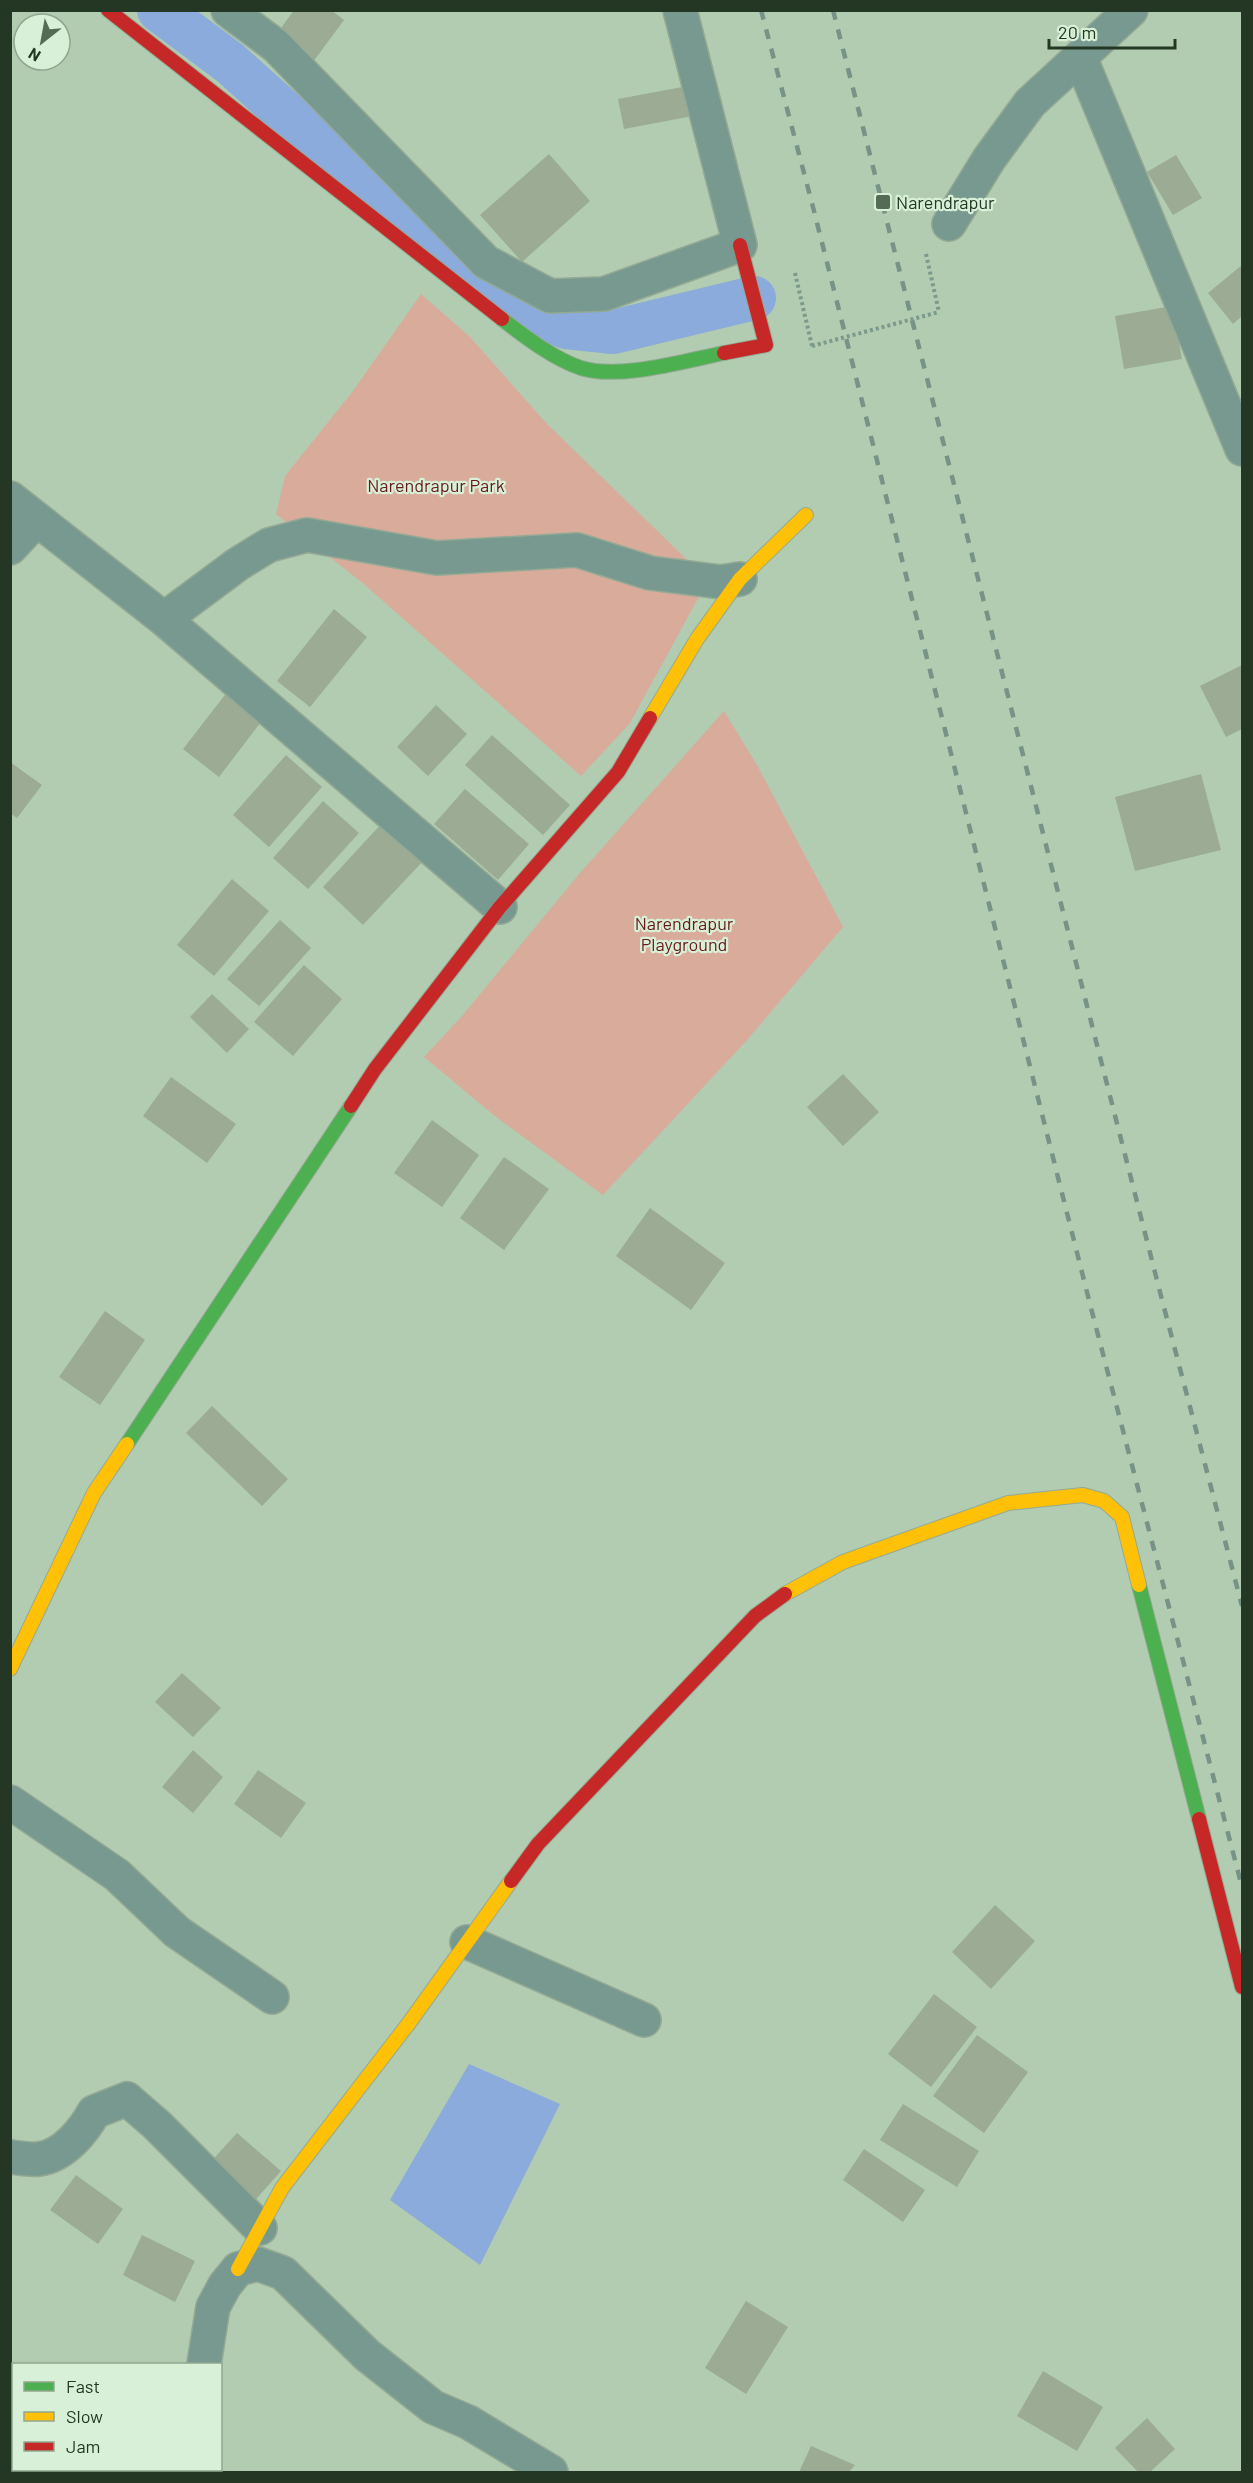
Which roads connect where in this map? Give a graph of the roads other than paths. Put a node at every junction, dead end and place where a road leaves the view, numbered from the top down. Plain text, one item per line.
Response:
1 (108, 10) edge
2 (228, 10) edge
3 (680, 10) edge
4 (1131, 10) edge
5 (1080, 57) junction
6 (949, 224) dead end
7 (740, 245) junction
8 (1242, 449) edge
9 (10, 498) edge
10 (806, 516) dead end
11 (36, 520) junction
12 (10, 549) edge
13 (740, 579) junction
14 (164, 620) junction
15 (500, 907) junction
16 (10, 1669) edge
17 (10, 1802) edge
18 (467, 1942) junction
19 (1242, 1987) edge
20 (272, 1997) dead end
21 (644, 2020) dead end
22 (10, 2157) edge
23 (260, 2228) junction
24 (238, 2269) junction
25 (204, 2363) edge
26 (551, 2472) edge

1 - 7 street
2 - 7 street
3 - 7 street
4 - 5 street
5 - 6 street
5 - 8 street
9 - 11 street
10 - 13 street
11 - 12 street
11 - 14 street
13 - 14 street
13 - 15 street
14 - 15 street
15 - 16 street
17 - 20 street
18 - 19 street
18 - 21 street
18 - 23 street
22 - 23 street
23 - 24 street
24 - 25 street
24 - 26 street

